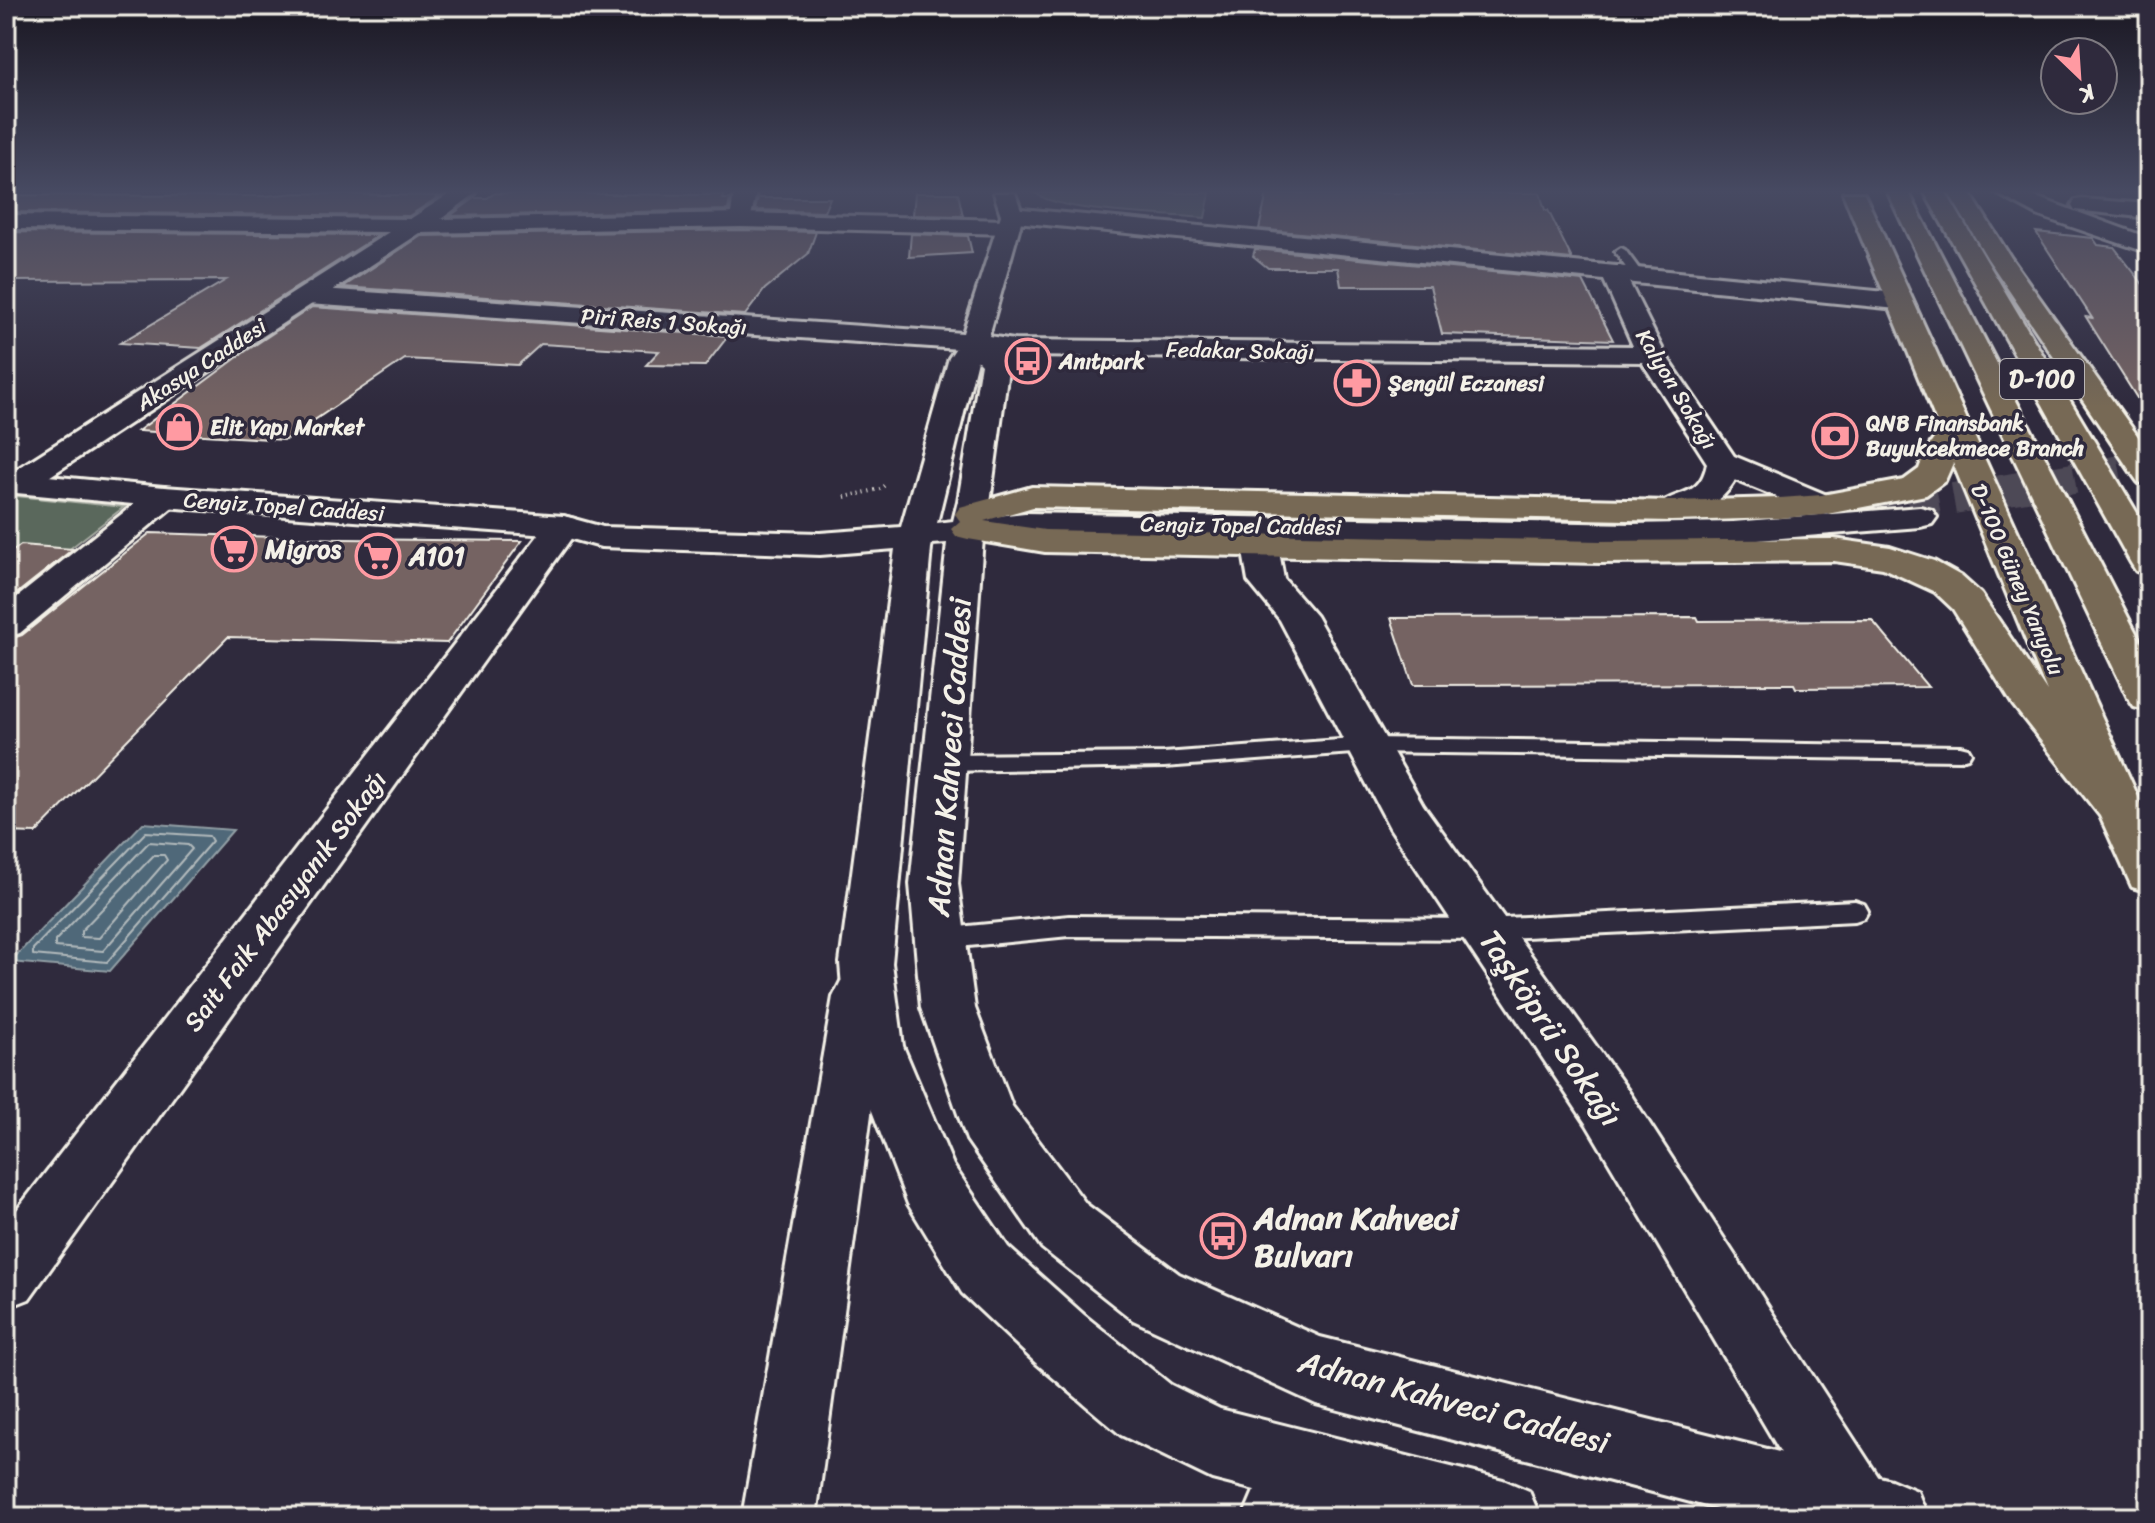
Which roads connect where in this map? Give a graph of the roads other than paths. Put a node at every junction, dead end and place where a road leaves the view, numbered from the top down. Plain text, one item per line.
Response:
1 (356, 264) edge
2 (994, 264) edge
3 (1612, 264) edge
4 (1882, 264) edge
5 (1933, 264) edge
6 (1976, 264) edge
7 (2006, 264) edge
8 (1623, 265) junction
9 (307, 296) junction
10 (1897, 301) junction
11 (974, 342) junction
12 (1651, 354) junction
13 (2076, 370) junction
14 (2139, 414) dead end
15 (1954, 432) junction
16 (1723, 463) junction
17 (2149, 475) edge
18 (11, 483) edge
19 (164, 497) junction
20 (1822, 505) junction
21 (1671, 511) junction
22 (1914, 511) tunnel mouth
23 (931, 522) junction
24 (563, 526) junction
25 (1260, 546) junction
26 (2149, 563) edge
27 (6, 625) edge
28 (2149, 698) edge
29 (1367, 745) junction
30 (1960, 753) dead end
31 (945, 763) junction
32 (2117, 806) junction
33 (2149, 874) edge
34 (1855, 911) dead end
35 (1484, 929) junction
36 (938, 939) junction
37 (866, 963) junction
38 (6, 1276) edge
39 (1307, 1497) edge
40 (1873, 1512) edge
41 (779, 1517) edge
42 (1503, 1517) edge

1 - 9 street, Akasya Caddesi
2 - 11 street, Adnan Kahveci Caddesi
3 - 8 street
4 - 10 main road, D-100 Güney Yanyolu
5 - 28 main road, D-100
6 - 26 main road, D-100
7 - 13 main road
8 - 10 street
8 - 12 street, Kalyon Sokağı
9 - 11 street, Piri Reis 1 Sokağı
9 - 18 street, Akasya Caddesi
10 - 15 main road, D-100 Güney Yanyolu
11 - 12 street, Fedakar Sokağı
11 - 23 street, Adnan Kahveci Caddesi
11 - 23 street, Adnan Kahveci Caddesi
12 - 16 street, Kalyon Sokağı
13 - 14 main road
13 - 17 main road
15 - 20 main road
15 - 32 main road, D-100 Güney Yanyolu
16 - 20 street, Kalyon Sokağı
16 - 21 street, Kalyon Sokağı
18 - 19 street, Cengiz Topel Caddesi
19 - 24 street, Cengiz Topel Caddesi
19 - 27 street
20 - 21 main road
21 - 23 main road
22 - 23 street, Cengiz Topel Caddesi
23 - 24 street, Cengiz Topel Caddesi
23 - 25 main road
23 - 31 street, Adnan Kahveci Caddesi
23 - 37 street, Adnan Kahveci Caddesi
24 - 38 street, Sait Faik Abasıyanık Sokağı
25 - 29 street, Taşköprü Sokağı
25 - 32 main road
29 - 30 lane
29 - 31 lane
29 - 35 street, Taşköprü Sokağı
31 - 36 street, Adnan Kahveci Caddesi
32 - 33 main road, D-100 Güney Yanyolu
34 - 35 lane
35 - 36 lane
35 - 40 street, Taşköprü Sokağı
36 - 40 street, Adnan Kahveci Caddesi
37 - 39 street, Adnan Kahveci Caddesi
37 - 41 street
39 - 42 street, Adnan Kahveci Caddesi

